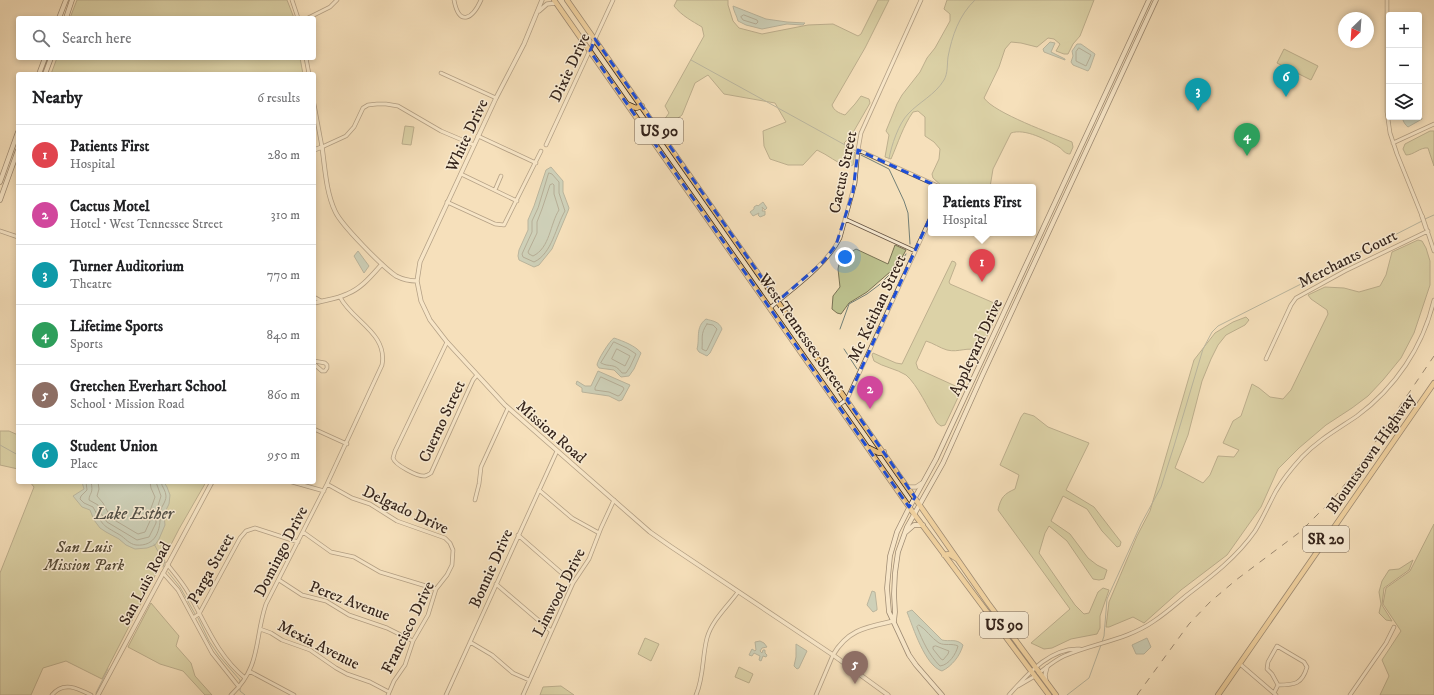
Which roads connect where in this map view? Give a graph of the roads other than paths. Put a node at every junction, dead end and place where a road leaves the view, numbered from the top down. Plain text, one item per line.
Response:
1 (66, 0) edge
2 (72, 0) edge
3 (292, 0) edge
4 (337, 0) edge
5 (454, 0) edge
6 (481, 0) edge
7 (542, 0) edge
8 (567, 0) edge
9 (614, 0) edge
10 (921, 0) edge
11 (1149, 0) edge
12 (1156, 0) edge
13 (1387, 0) edge
14 (555, 2) edge
15 (538, 12) junction
16 (1142, 15) junction
17 (1149, 15) junction
18 (60, 16) edge
19 (67, 16) edge
20 (297, 16) edge
21 (312, 16) edge
22 (595, 39) junction
23 (590, 51) junction
24 (1122, 58) junction
25 (44, 60) edge
26 (50, 60) edge
27 (306, 60) edge
28 (1128, 61) junction
29 (40, 72) edge
30 (46, 72) edge
31 (308, 72) edge
32 (441, 73) dead end
33 (496, 98) junction
34 (627, 104) junction
35 (642, 106) junction
36 (316, 115) edge
37 (1092, 123) junction
38 (1434, 124) edge
39 (1098, 126) junction
40 (478, 136) junction
41 (16, 137) edge
42 (1393, 143) junction
43 (474, 145) junction
44 (546, 145) dead end
45 (322, 147) junction
46 (316, 149) edge
47 (858, 150) junction
48 (541, 151) dead end
49 (16, 156) edge
50 (536, 163) junction
51 (687, 171) junction
52 (461, 174) junction
53 (2, 175) junction
54 (501, 176) dead end
55 (678, 177) junction
56 (8, 178) junction
57 (0, 182) edge
58 (933, 184) edge
59 (495, 190) junction
60 (1059, 194) junction
61 (1065, 197) junction
62 (0, 200) edge
63 (517, 200) junction
64 (448, 202) junction
65 (1422, 216) joint
66 (845, 219) junction
67 (928, 223) edge
68 (1427, 229) junction
69 (0, 231) edge
70 (16, 237) edge
71 (738, 244) junction
72 (729, 250) junction
73 (915, 251) junction
74 (1434, 251) edge
75 (382, 264) junction
76 (1022, 273) junction
77 (1028, 276) junction
78 (417, 281) junction
79 (340, 297) junction
80 (316, 298) edge
81 (1434, 300) edge
82 (321, 301) junction
83 (778, 301) junction
84 (316, 302) edge
85 (770, 308) junction
86 (447, 342) junction
87 (812, 351) junction
88 (804, 357) junction
89 (1266, 359) dead end
90 (976, 373) junction
91 (477, 376) junction
92 (982, 376) junction
93 (1434, 383) edge
94 (970, 386) junction
95 (976, 389) junction
96 (847, 399) junction
97 (838, 406) junction
98 (508, 408) junction
99 (316, 430) edge
100 (347, 444) junction
101 (868, 448) junction
102 (557, 451) junction
103 (884, 452) junction
104 (927, 478) junction
105 (211, 484) edge
106 (299, 484) edge
107 (327, 484) junction
108 (908, 487) junction
109 (539, 490) junction
110 (324, 491) junction
111 (915, 497) junction
112 (475, 500) dead end
113 (614, 500) junction
114 (920, 504) junction
115 (909, 507) junction
116 (914, 514) junction
117 (922, 525) junction
118 (303, 532) junction
119 (599, 533) junction
120 (904, 534) junction
121 (518, 535) junction
122 (298, 542) junction
123 (452, 547) joint
124 (944, 555) junction
125 (960, 561) junction
126 (168, 564) junction
127 (163, 573) junction
128 (279, 580) junction
129 (573, 583) junction
130 (496, 584) junction
131 (436, 589) junction
132 (738, 592) junction
133 (988, 612) junction
134 (199, 614) junction
135 (997, 616) junction
136 (193, 618) junction
137 (894, 621) junction
138 (1394, 627) dead end
139 (260, 629) junction
140 (551, 631) junction
141 (413, 641) junction
142 (470, 642) junction
143 (1082, 649) junction
144 (833, 655) junction
145 (1240, 664) junction
146 (1047, 667) junction
147 (1036, 668) junction
148 (249, 671) junction
149 (1031, 672) junction
150 (1039, 673) junction
151 (1035, 676) junction
152 (245, 678) junction
153 (529, 680) junction
154 (1047, 682) junction
155 (1278, 685) junction
156 (1018, 686) junction
157 (239, 687) junction
158 (388, 694) edge
159 (446, 694) edge
160 (1275, 694) edge
161 (52, 695) edge
162 (91, 695) edge
163 (98, 695) edge
164 (231, 695) edge
165 (294, 695) edge
166 (451, 695) edge
167 (523, 695) edge
168 (696, 695) edge
169 (816, 695) edge
170 (888, 695) edge
171 (942, 695) edge
172 (1010, 695) edge
173 (1049, 695) edge
174 (1056, 695) edge
175 (1218, 695) edge
176 (1350, 695) edge

1 - 18 main road
2 - 19 main road
3 - 20 street
4 - 21 street
5 - 6 street
7 - 15 street, White Drive
8 - 22 main road, West Tennessee Street / US 90
9 - 22 street, Dixie Drive
10 - 47 street, Cactus Street
11 - 16 main road, Appleyard Drive
12 - 17 main road, Appleyard Drive
13 - 42 street
14 - 15 street
14 - 23 main road, West Tennessee Street / US 90
15 - 33 street, White Drive
16 - 17 street
16 - 24 main road, Appleyard Drive
17 - 28 main road, Appleyard Drive
22 - 23 street, Dixie Drive
22 - 35 main road, West Tennessee Street / US 90
23 - 34 main road, West Tennessee Street / US 90
23 - 44 street, Dixie Drive
24 - 28 street
24 - 37 main road, Appleyard Drive
25 - 29 main road
26 - 30 main road
27 - 31 street
28 - 39 main road, Appleyard Drive
32 - 33 street
33 - 40 street, White Drive
34 - 35 main road
34 - 55 main road, West Tennessee Street / US 90
35 - 51 main road, West Tennessee Street / US 90
36 - 45 street
37 - 39 street
37 - 60 main road, Appleyard Drive
38 - 42 street
39 - 61 main road, Appleyard Drive
40 - 43 street, White Drive
40 - 50 street
41 - 53 main road
42 - 65 street
43 - 45 street
43 - 52 street, White Drive
45 - 46 street
45 - 75 street
47 - 58 street
47 - 66 street, Cactus Street
48 - 50 street
49 - 56 main road
50 - 63 street
51 - 55 main road
51 - 71 main road, West Tennessee Street / US 90
52 - 59 street
52 - 64 street, White Drive
53 - 56 main road
53 - 57 main road
54 - 59 street
55 - 72 main road, West Tennessee Street / US 90
56 - 62 main road
59 - 63 street
60 - 61 street
60 - 76 main road, Appleyard Drive
61 - 77 main road, Appleyard Drive
63 - 64 street
64 - 78 street, White Drive
65 - 68 street
66 - 73 street
66 - 83 street, Cactus Street
67 - 73 street, Mc Keithan Street
68 - 74 street
68 - 89 street, Merchants Court
69 - 70 street
71 - 72 main road
71 - 83 main road, West Tennessee Street / US 90
72 - 85 main road, West Tennessee Street / US 90
73 - 96 street, Mc Keithan Street
75 - 78 street
75 - 79 street
76 - 77 street
76 - 90 main road, Appleyard Drive
77 - 92 main road, Appleyard Drive
78 - 86 street, Mission Road
79 - 82 street
79 - 100 street, Domingo Drive
80 - 82 street
81 - 143 street
82 - 84 street
83 - 85 street, Cactus Street
83 - 87 main road, West Tennessee Street / US 90
85 - 88 main road, West Tennessee Street / US 90
86 - 91 street, Mission Road
86 - 91 street, Cuerno Street
87 - 88 main road
87 - 96 main road, West Tennessee Street / US 90
88 - 97 main road, West Tennessee Street / US 90
90 - 92 street
90 - 94 main road, Appleyard Drive
91 - 98 street, Mission Road
92 - 95 main road, Appleyard Drive
93 - 145 main road, Blountstown Highway / SR 20
94 - 95 street
94 - 95 street
94 - 104 main road, Appleyard Drive
95 - 114 main road, Appleyard Drive
96 - 97 street, Mc Keithan Street
96 - 103 main road, West Tennessee Street / US 90
97 - 101 main road, West Tennessee Street / US 90
98 - 102 street, Mission Road
98 - 112 street
99 - 100 street
100 - 107 street, Domingo Drive
101 - 103 main road
101 - 115 main road, West Tennessee Street / US 90
102 - 109 street, Bonnie Drive
102 - 113 street, Mission Road
103 - 108 main road, West Tennessee Street / US 90
104 - 108 street
104 - 111 main road, Appleyard Drive
105 - 126 street, San Luis Road
106 - 110 street
107 - 110 street, Domingo Drive
107 - 123 street, Delgado Drive
108 - 111 main road, West Tennessee Street / US 90
109 - 119 street
109 - 121 street, Bonnie Drive
110 - 118 street, Domingo Drive
111 - 114 main road, West Tennessee Street / US 90
111 - 115 main road, Appleyard Drive
113 - 119 street, Linwood Drive
113 - 132 street, Mission Road
114 - 116 main road, Appleyard Drive
114 - 125 main road, West Tennessee Street / US 90
115 - 116 main road, West Tennessee Street / US 90
115 - 137 main road, Appleyard Drive
116 - 117 main road, West Tennessee Street / US 90
116 - 120 main road, Appleyard Drive
117 - 120 main road
117 - 124 main road, West Tennessee Street / US 90
118 - 122 street, Domingo Drive
118 - 131 street
119 - 129 street, Linwood Drive
120 - 137 main road, Appleyard Drive
121 - 129 street
121 - 130 street, Bonnie Drive
122 - 128 street, Domingo Drive
122 - 134 street, Parga Street
123 - 131 street, Francisco Drive
124 - 125 main road
124 - 133 main road, West Tennessee Street / US 90
125 - 135 main road, West Tennessee Street / US 90
126 - 127 street, San Luis Road
126 - 134 street
127 - 136 street
127 - 163 street, San Luis Road
128 - 139 street, Domingo Drive
128 - 141 street, Perez Avenue
129 - 140 street, Linwood Drive
130 - 140 street
130 - 142 street, Bonnie Drive
131 - 141 street, Francisco Drive
132 - 144 street, Mission Road
132 - 168 street
133 - 135 main road
133 - 149 main road, West Tennessee Street / US 90
134 - 136 street, Parga Street
134 - 152 street
135 - 147 main road, West Tennessee Street / US 90
136 - 157 street
137 - 144 street
137 - 171 main road
138 - 176 street
139 - 148 street, Domingo Drive
139 - 158 street, Mexia Avenue
140 - 153 street, Linwood Drive
141 - 158 street, Francisco Drive
142 - 153 street
142 - 159 street, Bonnie Drive
143 - 146 street
143 - 147 street
144 - 169 street
144 - 170 street, Mission Road
145 - 160 street
145 - 175 main road, Blountstown Highway / SR 20
146 - 150 street
146 - 154 street
147 - 149 street
147 - 150 main road, West Tennessee Street / US 90
148 - 152 street, Domingo Drive
148 - 165 street
149 - 151 main road, West Tennessee Street / US 90
149 - 156 street
150 - 151 street
150 - 154 main road, West Tennessee Street / US 90
151 - 156 street
151 - 173 main road, West Tennessee Street / US 90
152 - 157 street, Domingo Drive
153 - 167 street, Linwood Drive
154 - 174 main road, West Tennessee Street / US 90
155 - 155 street
155 - 160 street
156 - 172 street
157 - 164 street, Domingo Drive
159 - 166 street
161 - 162 street

